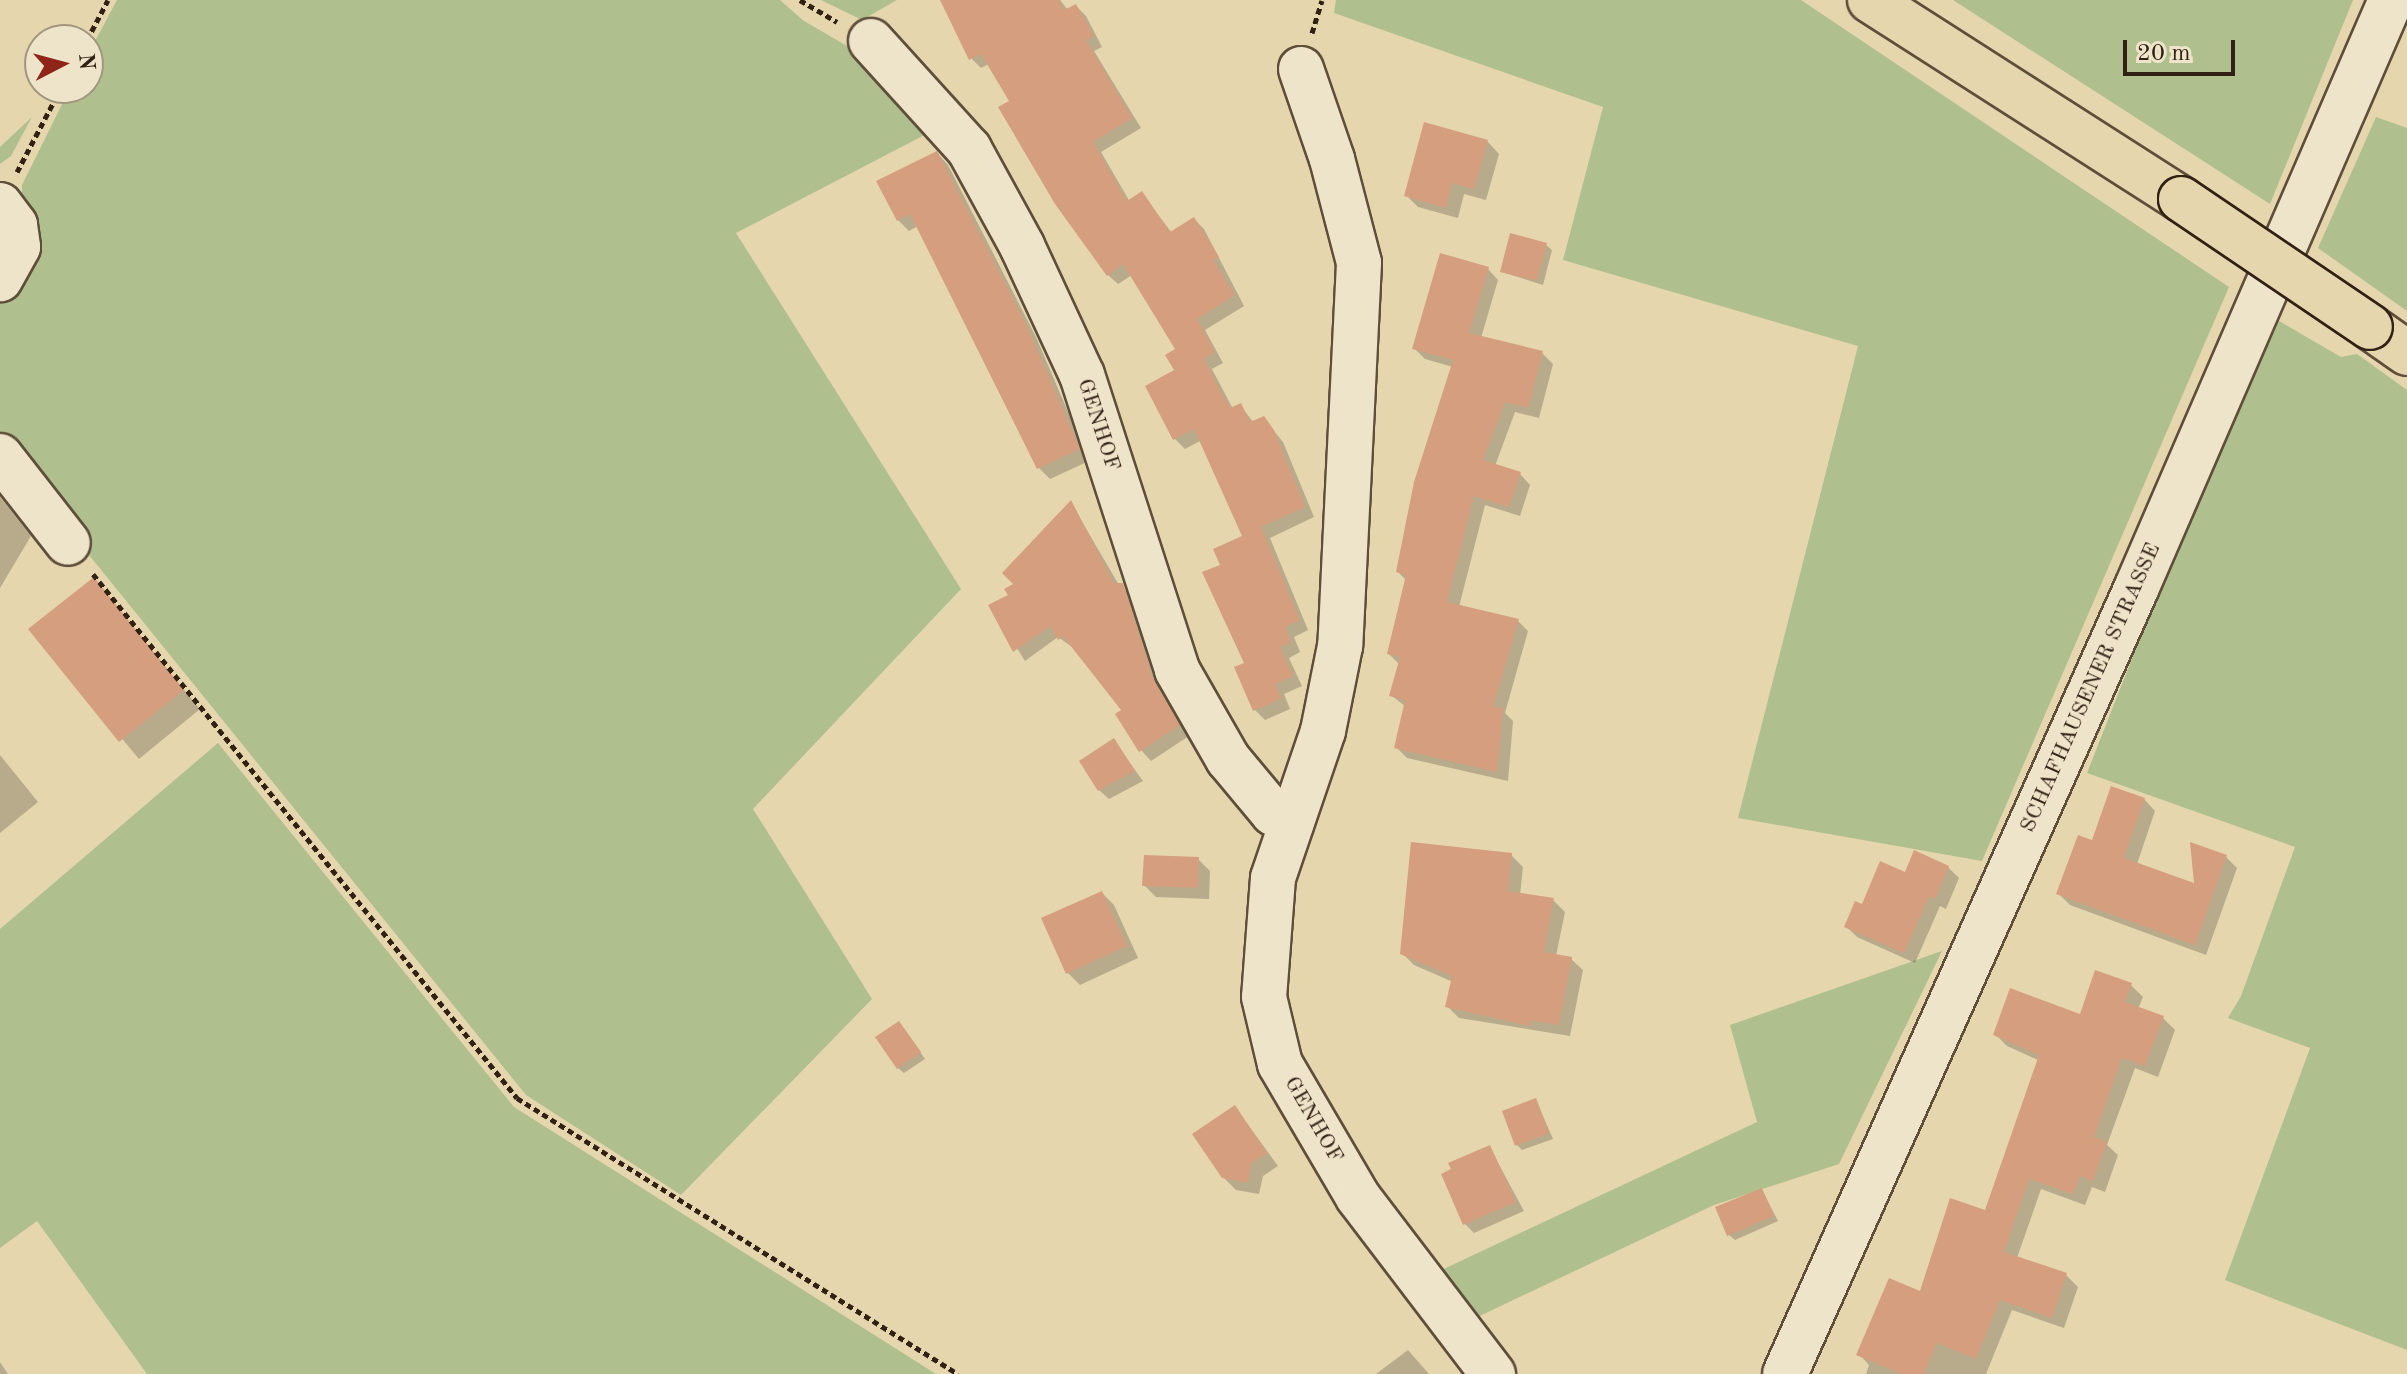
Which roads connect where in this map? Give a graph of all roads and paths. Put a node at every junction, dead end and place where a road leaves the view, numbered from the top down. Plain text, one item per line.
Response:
1 (108, 0) edge
2 (1870, 0) edge
3 (2391, 0) edge
4 (95, 24) edge
5 (871, 41) dead end
6 (1301, 69) dead end
7 (53, 104) edge
8 (7, 192) edge
9 (0, 279) edge
10 (2407, 353) edge
11 (0, 456) edge
12 (68, 543) joint
13 (1292, 823) junction
14 (958, 1374) edge
15 (1493, 1374) edge
16 (1785, 1374) edge

1 - 4 path
2 - 10 main road, bridge
3 - 16 street, SCHAFHAUSENER STRASSE
5 - 13 street, GENHOF
6 - 13 street, GENHOF
7 - 8 path
8 - 9 street
11 - 12 street
12 - 14 path
13 - 15 street, GENHOF

